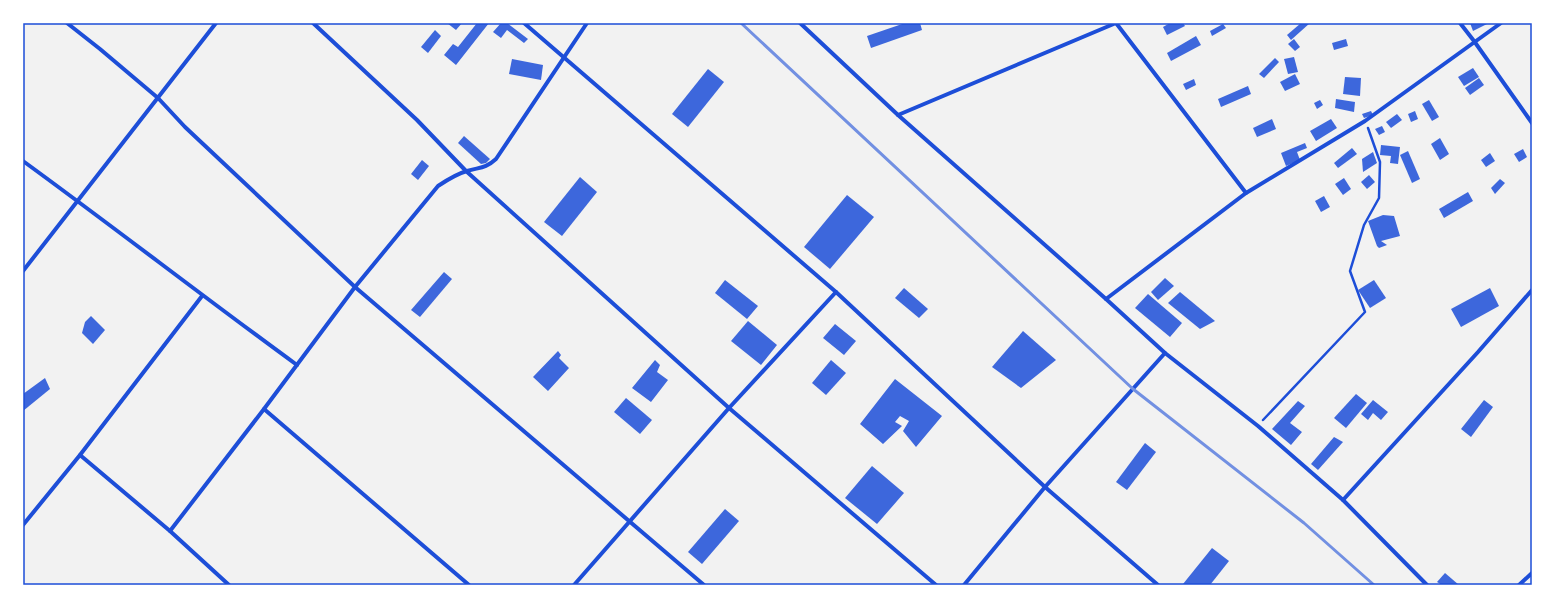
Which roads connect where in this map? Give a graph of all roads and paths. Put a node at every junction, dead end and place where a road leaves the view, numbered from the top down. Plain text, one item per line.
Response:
1 (67, 23) edge
2 (216, 23) edge
3 (313, 23) edge
4 (524, 23) edge
5 (588, 23) edge
6 (800, 23) edge
7 (1116, 23) edge
8 (1460, 23) edge
9 (1501, 23) edge
10 (1474, 42) junction
11 (564, 58) junction
12 (158, 98) junction
13 (898, 115) junction
14 (1365, 121) junction
15 (1532, 123) edge
16 (23, 162) edge
17 (466, 171) junction
18 (1246, 193) junction
19 (78, 201) junction
20 (23, 271) edge
21 (355, 287) junction
22 (1532, 290) edge
23 (836, 292) junction
24 (202, 296) junction
25 (1106, 299) junction
26 (1165, 353) junction
27 (297, 365) junction
28 (729, 408) junction
29 (264, 409) junction
30 (1258, 426) junction
31 (80, 455) junction
32 (1045, 487) junction
33 (1343, 500) junction
34 (631, 522) junction
35 (23, 525) edge
36 (170, 531) junction
37 (1532, 573) edge
38 (229, 585) edge
39 (469, 585) edge
40 (574, 585) edge
41 (704, 585) edge
42 (936, 585) edge
43 (964, 585) edge
44 (1158, 585) edge
45 (1428, 585) edge
46 (1519, 585) edge

1 - 12 street
2 - 12 street
3 - 17 street
4 - 11 street
5 - 11 street
6 - 13 street
7 - 13 street
7 - 18 street
8 - 10 street
9 - 10 street
10 - 14 street
10 - 15 street
11 - 17 street
11 - 23 street
12 - 19 street
12 - 21 street
13 - 25 street
14 - 18 street
14 - 30 path
16 - 19 street
17 - 21 street
17 - 28 street
18 - 25 street
19 - 20 street
19 - 24 street
21 - 27 street
21 - 34 street
22 - 33 street
23 - 28 street
23 - 32 street
24 - 27 street
24 - 31 street
25 - 26 street
26 - 30 street
26 - 32 street
27 - 29 street
28 - 34 street
28 - 42 street
29 - 36 street
29 - 39 street
30 - 33 street
31 - 35 street
31 - 36 street
32 - 43 street
32 - 44 street
33 - 45 street
34 - 40 street
34 - 41 street
36 - 38 street
37 - 46 street

